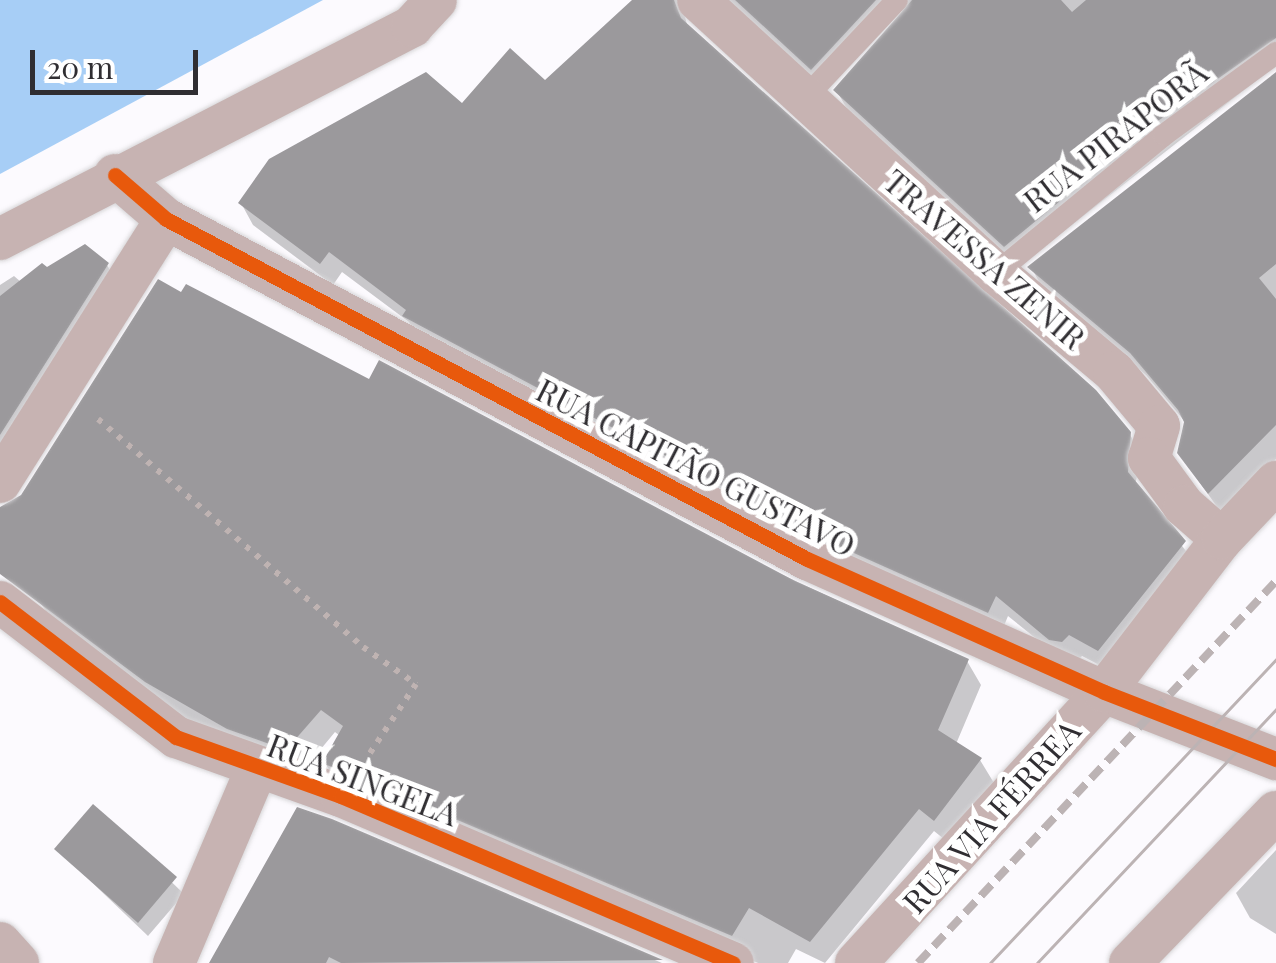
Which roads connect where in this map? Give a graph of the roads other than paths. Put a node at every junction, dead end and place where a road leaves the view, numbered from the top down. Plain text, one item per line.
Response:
1 (469, 0) edge
2 (698, 0) edge
3 (897, 0) edge
4 (424, 13) edge
5 (1276, 53) edge
6 (805, 98) junction
7 (115, 176) junction
8 (166, 218) junction
9 (0, 239) edge
10 (996, 273) junction
11 (0, 482) edge
12 (1276, 482) edge
13 (1222, 539) junction
14 (0, 602) edge
15 (1104, 692) junction
16 (1276, 760) edge
17 (257, 767) junction
18 (1276, 812) edge
19 (0, 944) edge
20 (18, 963) edge
21 (174, 963) edge
22 (733, 963) edge
23 (856, 963) edge
24 (1130, 963) edge

1 - 4 street
2 - 6 street, TRAVESSA ZENIR
3 - 6 lane
4 - 7 street
5 - 10 lane, RUA PIRAPORÃ
6 - 10 street, TRAVESSA ZENIR
7 - 8 street, RUA CAPITÃO GUSTAVO
7 - 9 street
8 - 11 street
8 - 15 street, RUA CAPITÃO GUSTAVO
10 - 13 street, TRAVESSA ZENIR
12 - 13 street, RUA VIA FÉRREA
13 - 15 street, RUA VIA FÉRREA
14 - 17 street, RUA SINGELA
15 - 16 street, RUA CAPITÃO GUSTAVO
15 - 23 street, RUA VIA FÉRREA
17 - 21 street
17 - 22 street, RUA SINGELA
18 - 24 street
19 - 20 street

